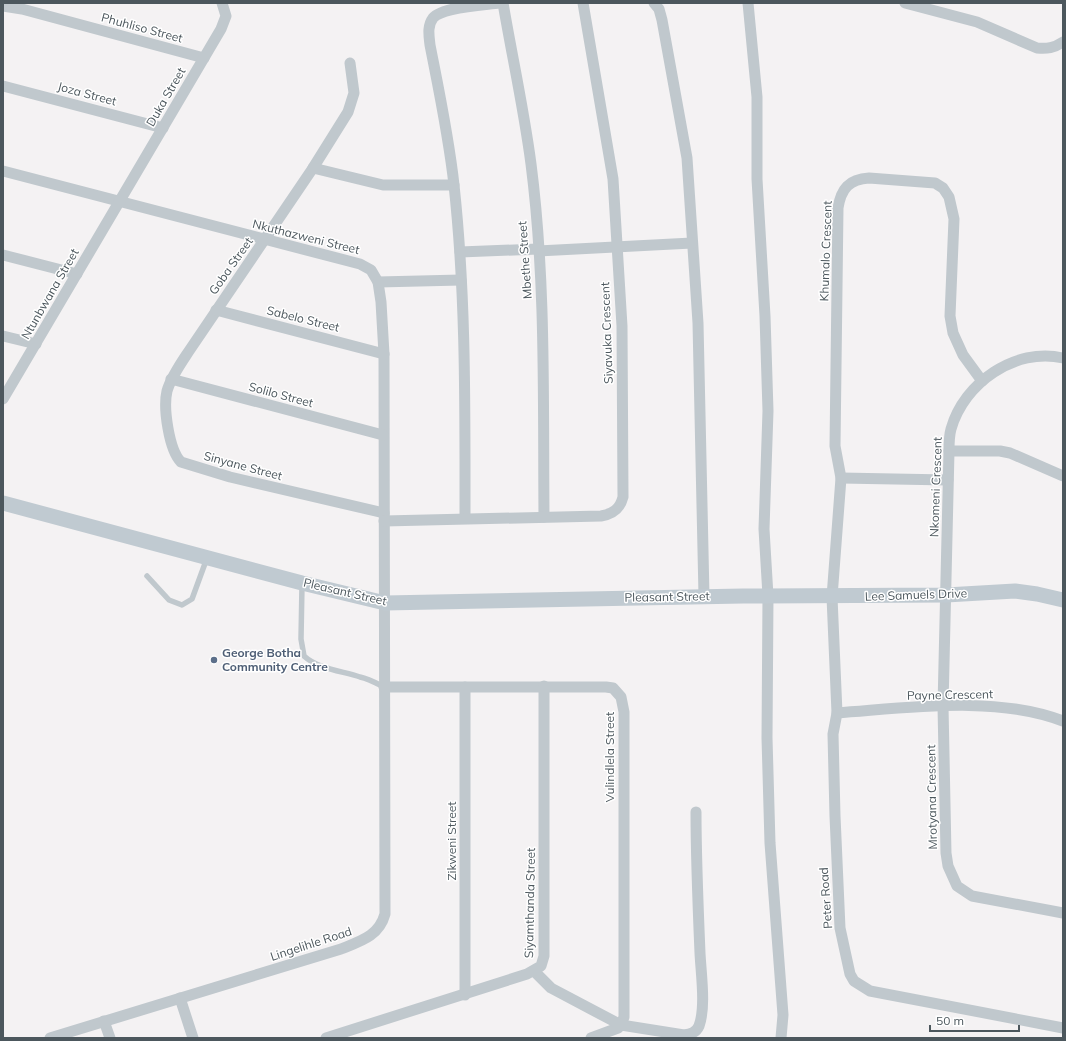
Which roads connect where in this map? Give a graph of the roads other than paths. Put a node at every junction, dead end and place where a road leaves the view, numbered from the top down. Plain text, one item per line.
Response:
1 (222, 3) edge
2 (499, 3) edge
3 (503, 3) edge
4 (654, 3) edge
5 (748, 3) edge
6 (905, 3) edge
7 (584, 4) edge
8 (3, 6) edge
9 (1063, 42) edge
10 (204, 58) junction
11 (350, 63) dead end
12 (3, 86) edge
13 (163, 128) junction
14 (313, 168) junction
15 (3, 171) edge
16 (454, 185) junction
17 (120, 201) junction
18 (265, 240) junction
19 (692, 243) junction
20 (616, 247) junction
21 (538, 250) junction
22 (460, 252) junction
23 (3, 255) edge
24 (77, 274) junction
25 (461, 280) junction
26 (378, 282) junction
27 (216, 310) junction
28 (3, 336) edge
29 (36, 344) junction
30 (384, 354) junction
31 (1063, 358) edge
32 (172, 380) junction
33 (982, 381) junction
34 (3, 400) edge
35 (383, 435) junction
36 (949, 451) junction
37 (1063, 476) edge
38 (841, 478) junction
39 (948, 480) junction
40 (3, 503) edge
41 (384, 517) junction
42 (544, 517) junction
43 (465, 518) junction
44 (208, 558) junction
45 (147, 576) dead end
46 (302, 582) junction
47 (946, 595) junction
48 (704, 596) junction
49 (768, 596) junction
50 (832, 597) junction
51 (1063, 600) edge
52 (385, 603) junction
53 (544, 686) junction
54 (384, 687) junction
55 (465, 687) junction
56 (943, 706) junction
57 (837, 713) junction
58 (1063, 721) edge
59 (696, 812) dead end
60 (1063, 913) edge
61 (534, 971) junction
62 (465, 995) junction
63 (180, 998) junction
64 (104, 1021) junction
65 (622, 1025) junction
66 (1063, 1028) edge
67 (50, 1038) edge
68 (110, 1038) edge
69 (193, 1038) edge
70 (326, 1038) edge
71 (591, 1038) edge
72 (781, 1038) edge

1 - 10 street, Duka Street
2 - 16 street
3 - 21 street, Mbethe Street
4 - 19 street
5 - 49 street
6 - 9 street
7 - 20 street, Siyavuka Crescent
8 - 10 street, Phuhliso Street
10 - 13 street, Duka Street
11 - 14 street, Goba Street
12 - 13 street, Joza Street
13 - 17 street, Duka Street
14 - 16 street
14 - 18 street, Goba Street
15 - 17 street, Nkuthazweni Street
16 - 22 street
17 - 18 street, Nkuthazweni Street
17 - 24 street, Ntunbwana Street
18 - 26 street, Nkuthazweni Street
18 - 27 street, Goba Street
19 - 20 street
19 - 48 street
20 - 21 street
20 - 42 street, Siyavuka Crescent
21 - 22 street
21 - 42 street, Mbethe Street
22 - 25 street
23 - 24 street
24 - 29 street, Ntunbwana Street
25 - 26 street
25 - 43 street
26 - 30 street
27 - 30 street, Sabelo Street
27 - 32 street, Goba Street
28 - 29 street
29 - 34 street, Ntunbwana Street
30 - 35 street
31 - 33 street, Nkomeni Crescent
32 - 35 street, Solilo Street
32 - 41 street, Sinyane Street
33 - 36 street, Nkomeni Crescent
33 - 38 street, Khumalo Crescent
35 - 41 street
36 - 37 street
36 - 39 street, Nkomeni Crescent
38 - 39 street
38 - 50 street, Khumalo Crescent
39 - 47 street, Nkomeni Crescent
40 - 44 street, Pleasant Street
41 - 43 street, Siyavuka Crescent
41 - 52 street
42 - 43 street, Siyavuka Crescent
44 - 45 lane
44 - 46 street, Pleasant Street
46 - 52 street, Pleasant Street
46 - 54 lane
47 - 50 street, Lee Samuels Drive
47 - 51 street, Lee Samuels Drive
47 - 56 street, Mrotyana Crescent
48 - 49 street, Pleasant Street
48 - 52 street, Pleasant Street
49 - 50 street, Lee Samuels Drive
49 - 72 street
50 - 57 street, Peter Road
52 - 54 street, Lingelihle Road
53 - 55 street, Vulindlela Street
53 - 61 street, Siyamthanda Street
53 - 65 street, Vulindlela Street
54 - 55 street, Vulindlela Street
54 - 63 street, Lingelihle Road
55 - 62 street, Zikweni Street
56 - 57 street, Payne Crescent
56 - 58 street, Payne Crescent
56 - 60 street, Mrotyana Crescent
57 - 66 street, Peter Road
59 - 65 street
61 - 62 street, Siyamthanda Street
61 - 65 street
62 - 70 street, Siyamthanda Street
63 - 64 street, Lingelihle Road
63 - 69 street
64 - 67 street, Lingelihle Road
64 - 68 street
65 - 71 street

